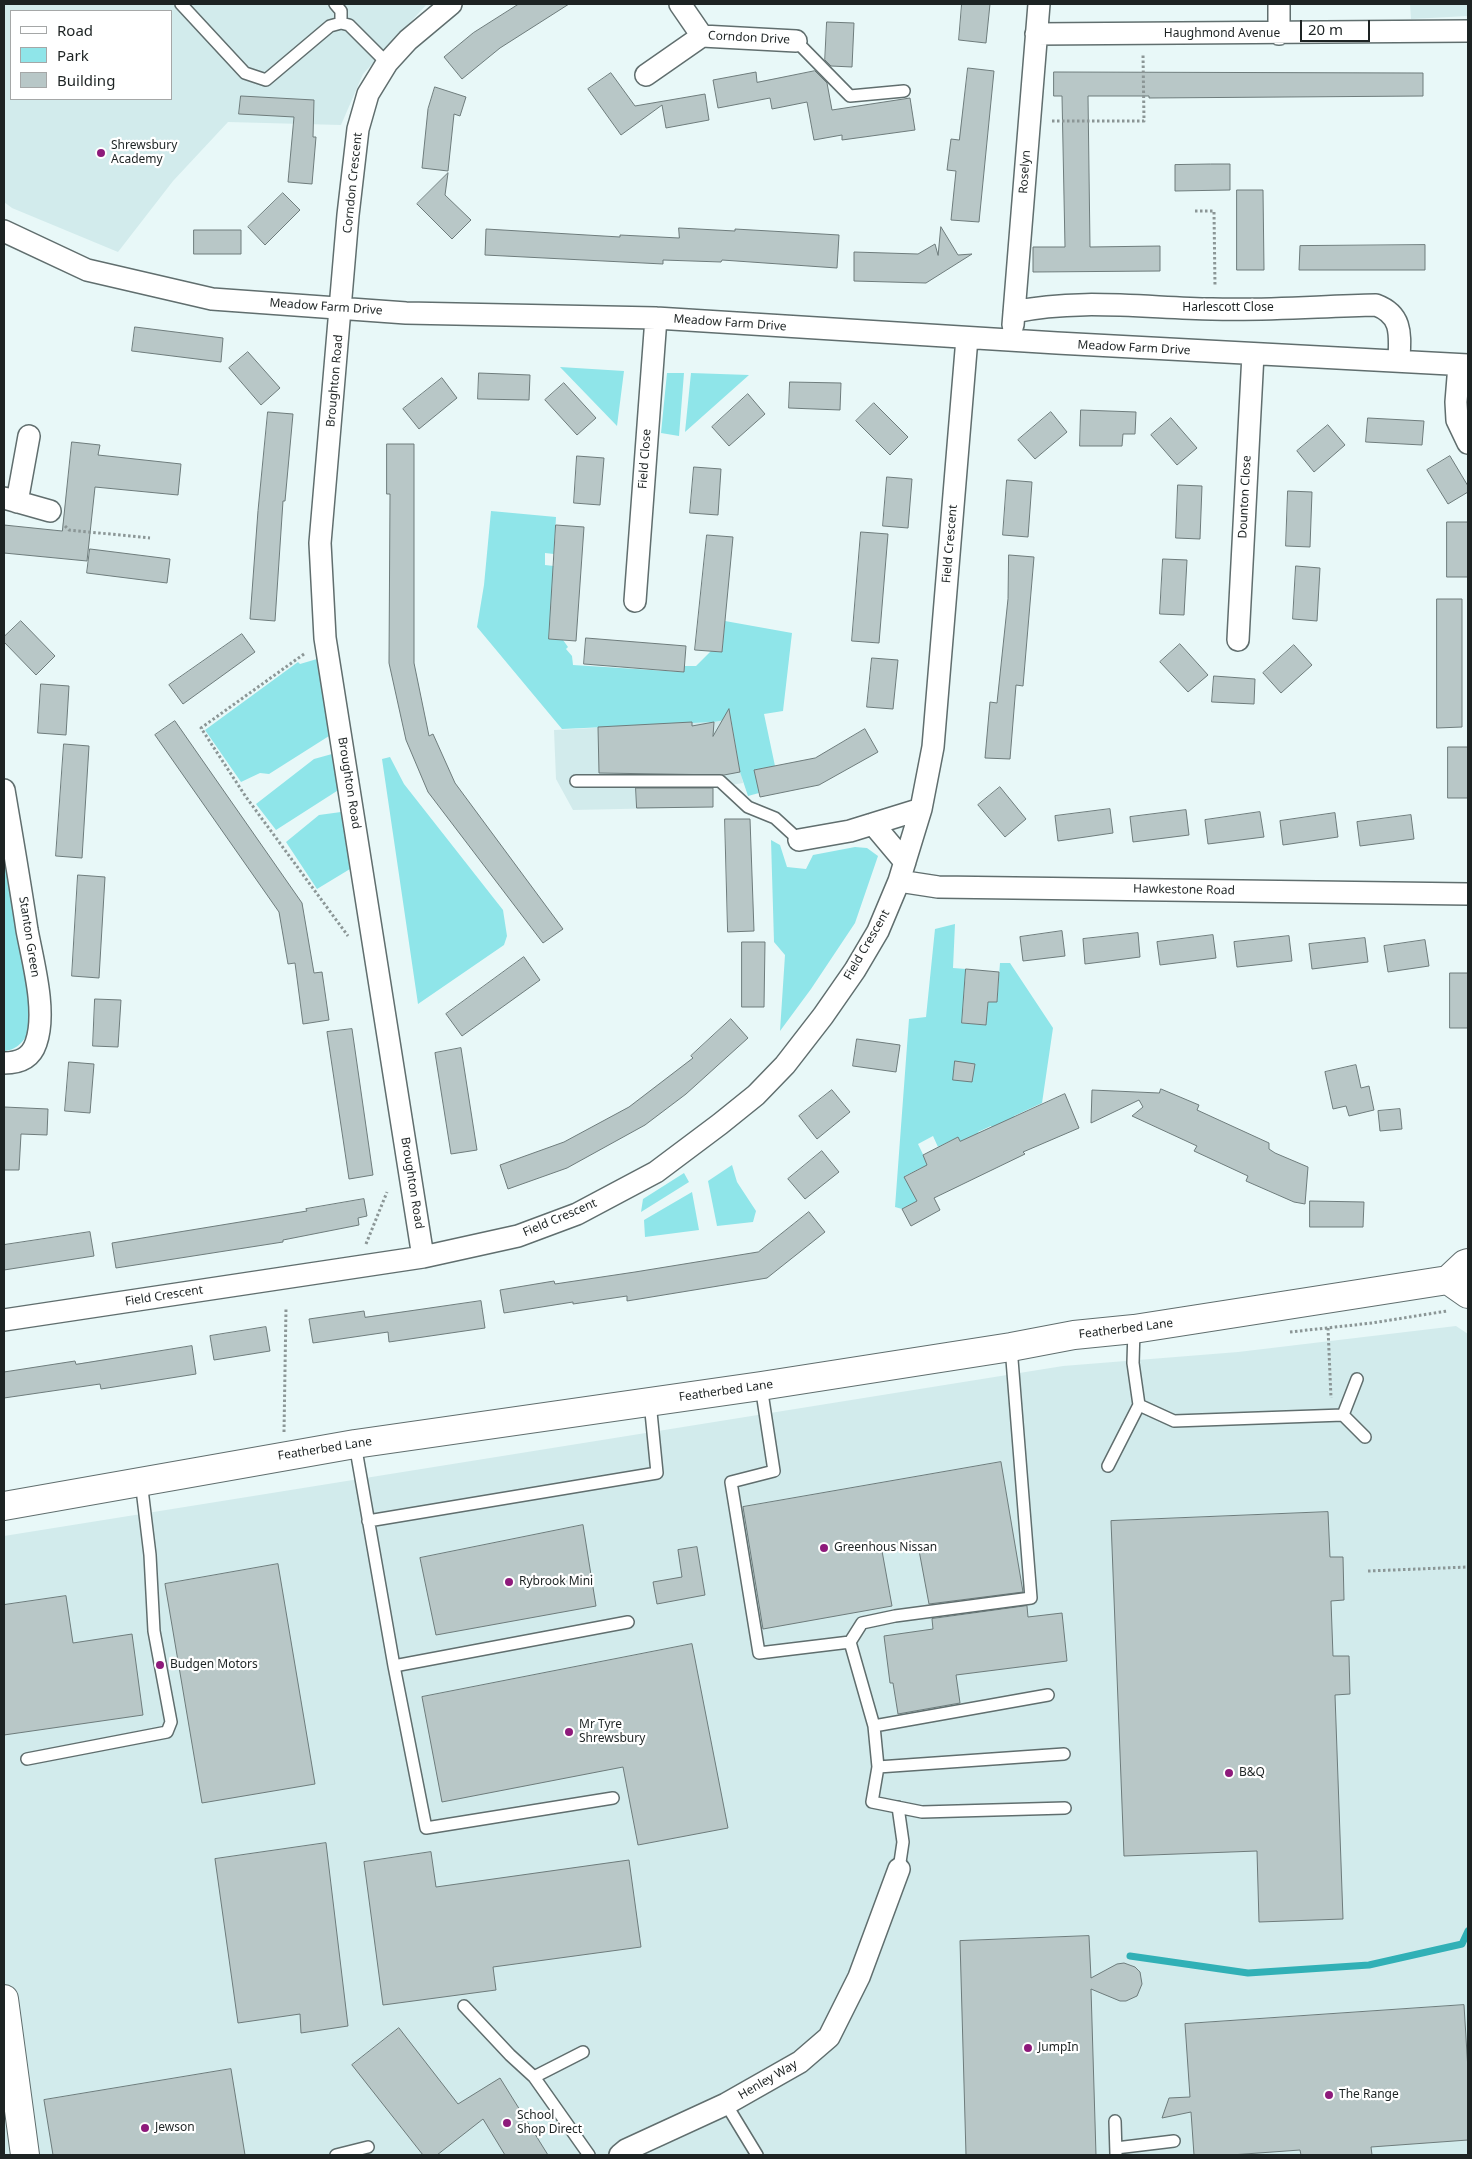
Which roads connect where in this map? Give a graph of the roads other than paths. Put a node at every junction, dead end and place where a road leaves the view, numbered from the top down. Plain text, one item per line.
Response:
1 (181, 4) edge
2 (335, 4) edge
3 (451, 4) edge
4 (680, 4) edge
5 (1039, 4) edge
6 (1279, 4) edge
7 (341, 22) junction
8 (1468, 31) edge
9 (1036, 34) junction
10 (1279, 34) junction
11 (702, 36) junction
12 (796, 41) joint
13 (387, 63) junction
14 (646, 75) dead end
15 (904, 91) dead end
16 (4, 231) edge
17 (341, 307) junction
18 (1014, 312) junction
19 (656, 318) junction
20 (968, 338) junction
21 (1012, 341) junction
22 (1253, 354) junction
23 (1399, 360) junction
24 (1464, 365) edge
25 (29, 436) dead end
26 (1468, 442) edge
27 (10, 500) edge
28 (50, 511) road end
29 (635, 601) dead end
30 (1238, 640) dead end
31 (576, 780) dead end
32 (4, 790) edge
33 (921, 810) junction
34 (873, 824) junction
35 (799, 840) joint
36 (902, 872) junction
37 (1468, 894) edge
38 (4, 1063) edge
39 (423, 1257) junction
40 (1464, 1285) edge
41 (4, 1320) edge
42 (1134, 1329) junction
43 (1010, 1347) junction
44 (1357, 1379) dead end
45 (761, 1386) junction
46 (650, 1402) junction
47 (1139, 1405) junction
48 (1343, 1415) junction
49 (1365, 1437) dead end
50 (355, 1444) junction
51 (1108, 1466) dead end
52 (140, 1481) junction
53 (4, 1506) edge
54 (368, 1521) junction
55 (628, 1622) dead end
56 (850, 1642) junction
57 (394, 1666) junction
58 (1048, 1695) dead end
59 (874, 1726) junction
60 (1064, 1754) dead end
61 (27, 1759) dead end
62 (878, 1767) junction
63 (614, 1798) dead end
64 (898, 1808) junction
65 (1065, 1808) dead end
66 (899, 1869) joint
67 (4, 1999) edge
68 (464, 2006) dead end
69 (583, 2052) dead end
70 (534, 2076) junction
71 (726, 2104) junction
72 (1115, 2121) dead end
73 (1174, 2141) dead end
74 (368, 2146) dead end
75 (1116, 2151) edge
76 (25, 2155) edge
77 (336, 2155) edge
78 (589, 2155) edge
79 (620, 2155) edge
80 (757, 2155) edge

1 - 7 lane
2 - 7 lane
3 - 13 street, Corndon Crescent
4 - 11 street, Corndon Drive
5 - 9 street, Roselyn
6 - 10 street
7 - 13 lane
8 - 10 street, Haughmond Avenue
9 - 10 street, Haughmond Avenue
9 - 18 street, Roselyn
11 - 12 street, Corndon Drive
11 - 14 street, Corndon Drive
12 - 15 lane
13 - 17 street, Corndon Crescent
16 - 17 street, Meadow Farm Drive
17 - 19 street, Meadow Farm Drive
17 - 39 street, Broughton Road
18 - 21 street, Roselyn
18 - 23 street, Harlescott Close
19 - 20 street, Meadow Farm Drive
19 - 29 street, Field Close
20 - 21 street, Meadow Farm Drive
20 - 33 street, Field Crescent
21 - 22 street, Meadow Farm Drive
22 - 23 street, Meadow Farm Drive
22 - 30 street, Dounton Close
23 - 24 street, Meadow Farm Drive
24 - 26 street
25 - 27 street
27 - 28 street
31 - 35 lane
32 - 38 street, Stanton Green
33 - 34 street
33 - 36 street, Field Crescent
34 - 35 street
34 - 36 street
36 - 37 street, Hawkestone Road
36 - 39 street, Field Crescent
39 - 41 street, Field Crescent
40 - 42 street, Featherbed Lane
42 - 43 street, Featherbed Lane
42 - 47 lane
43 - 45 street, Featherbed Lane
43 - 56 lane
44 - 48 lane
45 - 46 street, Featherbed Lane
45 - 56 lane
46 - 50 street, Featherbed Lane
46 - 54 lane
47 - 48 lane
47 - 51 lane
48 - 49 lane
50 - 52 street, Featherbed Lane
50 - 54 lane
52 - 53 street, Featherbed Lane
52 - 61 lane
54 - 57 lane
55 - 57 lane
56 - 59 lane
57 - 63 lane
58 - 59 lane
59 - 62 lane
60 - 62 lane
62 - 64 lane
64 - 65 lane
64 - 66 lane
66 - 71 street, Henley Way
67 - 76 street
68 - 70 lane
69 - 70 lane
70 - 78 lane
71 - 79 street, Henley Way
71 - 80 lane
72 - 75 lane
73 - 75 lane
74 - 77 lane

